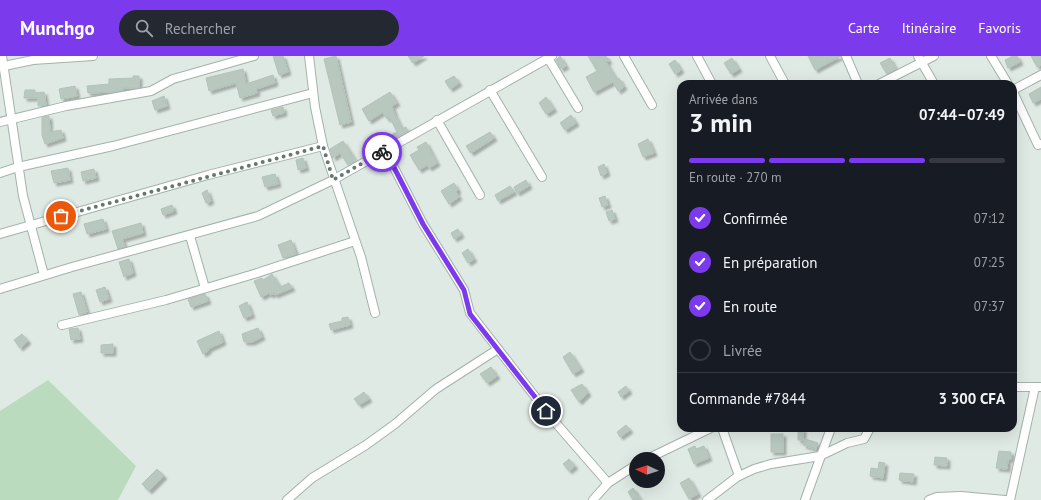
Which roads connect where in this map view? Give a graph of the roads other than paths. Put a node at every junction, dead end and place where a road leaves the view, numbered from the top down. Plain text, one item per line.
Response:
1 (2, 56) edge
2 (93, 56) edge
3 (254, 56) edge
4 (309, 56) edge
5 (624, 56) edge
6 (697, 56) edge
7 (770, 56) edge
8 (846, 56) edge
9 (934, 56) edge
10 (991, 56) edge
11 (550, 57) edge
12 (920, 59) edge
13 (4, 66) junction
14 (1041, 75) edge
15 (710, 80) edge
16 (783, 80) edge
17 (856, 80) edge
18 (885, 80) edge
19 (932, 80) edge
20 (1006, 80) edge
21 (1017, 89) edge
22 (490, 90) junction
23 (313, 93) junction
24 (1017, 100) edge
25 (652, 105) dead end
26 (578, 108) dead end
27 (12, 119) junction
28 (437, 120) junction
29 (0, 122) edge
30 (1041, 144) edge
31 (323, 146) junction
32 (385, 150) junction
33 (18, 167) junction
34 (0, 173) edge
35 (542, 177) dead end
36 (333, 180) junction
37 (480, 195) dead end
38 (31, 225) junction
39 (0, 234) edge
40 (190, 236) junction
41 (355, 241) junction
42 (44, 275) junction
43 (0, 288) edge
44 (205, 288) junction
45 (375, 313) dead end
46 (62, 326) dead end
47 (498, 349) junction
48 (1017, 387) edge
49 (1038, 387) edge
50 (702, 432) edge
51 (723, 432) edge
52 (829, 432) edge
53 (868, 432) edge
54 (661, 452) edge
55 (820, 456) junction
56 (629, 470) edge
57 (739, 476) junction
58 (608, 484) junction
59 (287, 500) edge
60 (592, 500) edge
61 (707, 500) edge
62 (805, 500) edge
63 (929, 500) edge
64 (1005, 500) edge
65 (1010, 500) edge

1 - 13 street
2 - 13 street
3 - 27 street
4 - 23 street
5 - 25 street
6 - 15 street
7 - 16 street
8 - 17 street
9 - 12 street
10 - 20 street
11 - 22 street
11 - 26 street
12 - 18 street
12 - 19 street
13 - 27 street
14 - 21 street
22 - 28 street
22 - 35 street
23 - 31 street
23 - 33 street
24 - 30 street
27 - 29 street
27 - 33 street
28 - 32 street
28 - 37 street
31 - 36 street
31 - 38 street
32 - 36 street
32 - 47 street
33 - 34 street
33 - 38 street
36 - 40 street
36 - 41 street
38 - 39 street
38 - 42 street
40 - 42 street
40 - 44 street
41 - 44 street
41 - 45 street
42 - 43 street
44 - 46 street
47 - 58 street
47 - 59 street
48 - 49 street
49 - 65 street
50 - 54 street
51 - 57 street
52 - 55 street
53 - 55 street
55 - 57 street
55 - 62 street
56 - 58 street
57 - 61 street
58 - 60 street
63 - 64 street

